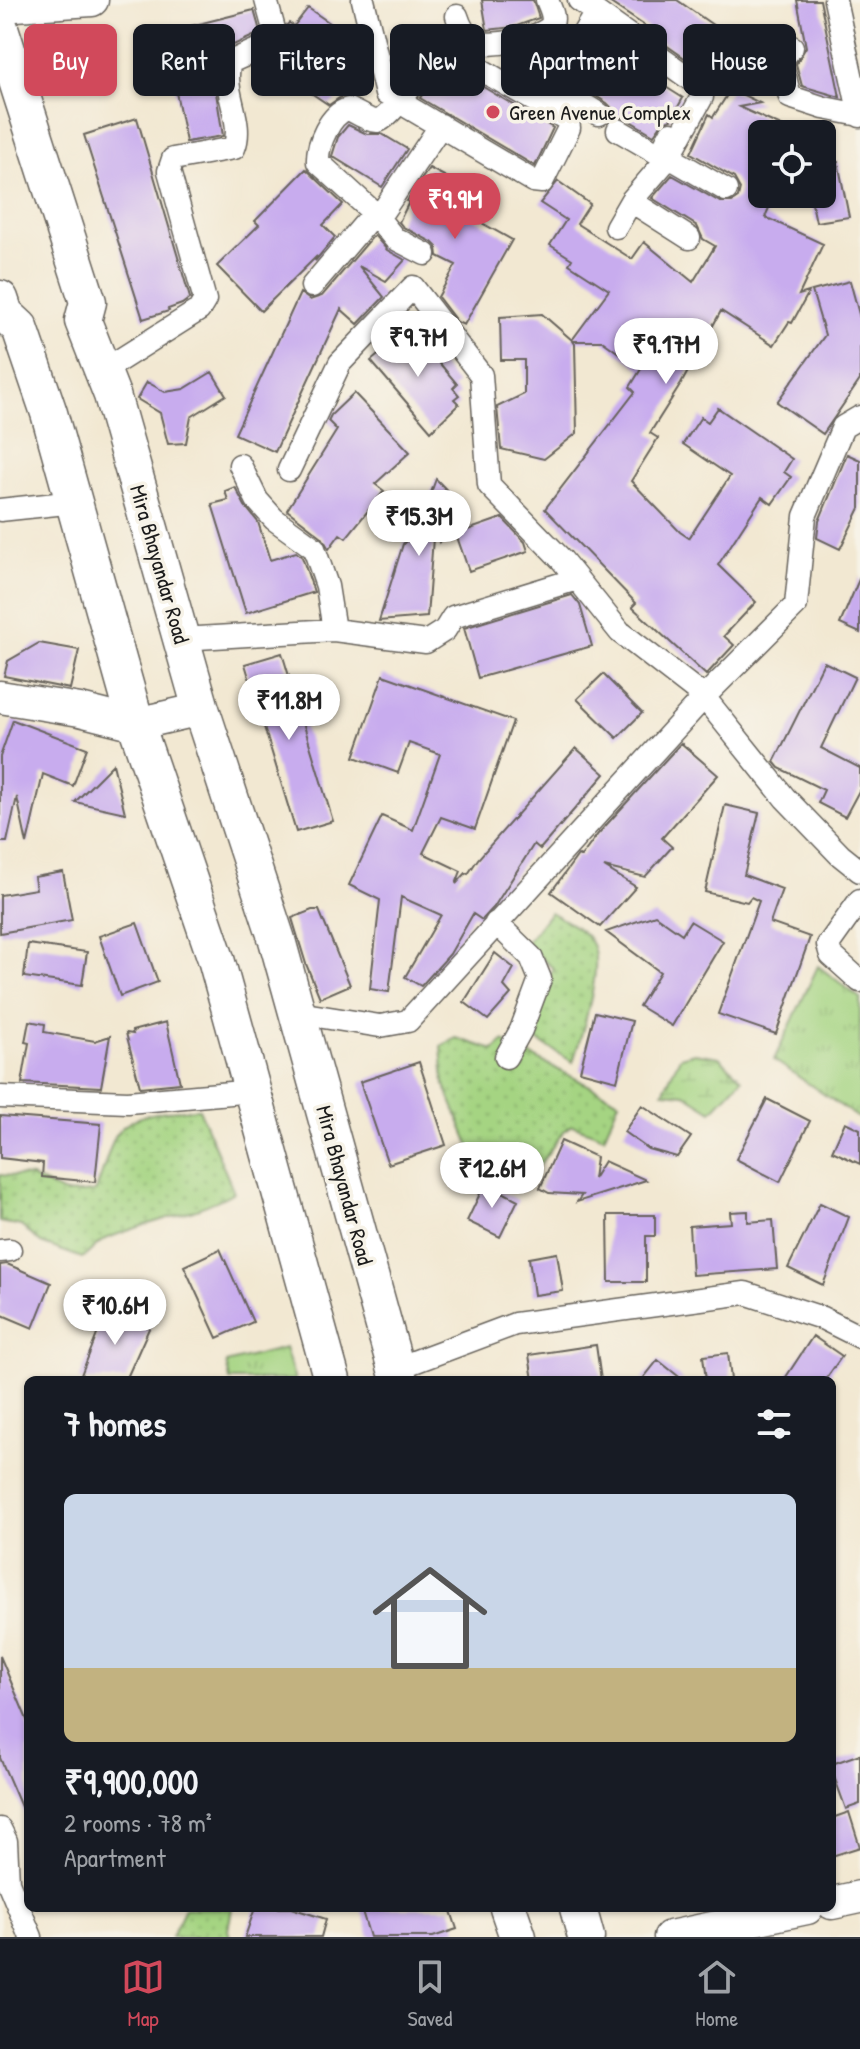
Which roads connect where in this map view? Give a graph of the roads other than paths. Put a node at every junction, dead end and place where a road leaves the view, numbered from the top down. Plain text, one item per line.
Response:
1 (92, 0) edge
2 (266, 0) edge
3 (363, 0) edge
4 (547, 0) edge
5 (835, 0) edge
6 (0, 6) edge
7 (587, 15) edge
8 (457, 16) dead end
9 (0, 28) edge
10 (667, 61) edge
11 (0, 75) edge
12 (667, 76) edge
13 (790, 96) edge
14 (398, 102) junction
15 (599, 114) dead end
16 (860, 116) edge
17 (441, 125) junction
18 (618, 130) dead end
19 (669, 157) junction
20 (726, 190) dead end
21 (631, 201) junction
22 (374, 213) junction
23 (616, 227) dead end
24 (689, 238) dead end
25 (425, 254) dead end
26 (0, 268) edge
27 (312, 286) dead end
28 (10, 313) edge
29 (83, 321) junction
30 (104, 370) junction
31 (860, 417) edge
32 (240, 465) dead end
33 (289, 470) dead end
34 (75, 502) junction
35 (0, 510) edge
36 (577, 579) junction
37 (334, 630) junction
38 (181, 639) junction
39 (0, 697) edge
40 (704, 697) junction
41 (201, 709) junction
42 (136, 724) junction
43 (860, 871) edge
44 (860, 900) edge
45 (496, 923) junction
46 (860, 981) edge
47 (298, 1013) junction
48 (506, 1057) dead end
49 (253, 1091) junction
50 (0, 1097) edge
51 (860, 1337) edge
52 (397, 1374) edge
53 (331, 1376) edge
54 (2, 1838) edge
55 (6, 1889) edge
56 (860, 1897) edge
57 (836, 1902) edge
58 (509, 1912) edge
59 (579, 1912) edge
60 (788, 1912) edge
61 (31, 1937) edge
62 (518, 1937) edge
63 (586, 1937) edge
64 (670, 1937) edge

1 - 6 street
2 - 30 street
3 - 14 street
4 - 8 street
5 - 16 street
7 - 15 street
9 - 29 main road, Mira Bhayandar Road
10 - 19 street
11 - 29 main road
12 - 18 street
13 - 16 street
14 - 17 street
14 - 17 street
14 - 22 street
17 - 22 street
19 - 20 street
19 - 21 street
21 - 23 street
21 - 24 street
22 - 25 street
22 - 27 street
26 - 28 main road
28 - 34 main road
29 - 30 main road, Mira Bhayandar Road
30 - 38 main road, Mira Bhayandar Road
31 - 40 street
32 - 37 street
33 - 36 street
34 - 35 street
34 - 42 main road
36 - 37 street
36 - 40 street
37 - 38 street
38 - 41 main road, Mira Bhayandar Road
39 - 42 street
40 - 43 street
40 - 45 street
41 - 42 street
41 - 47 main road, Mira Bhayandar Road
42 - 49 main road
44 - 46 street
45 - 47 street
45 - 48 street
47 - 52 main road, Mira Bhayandar Road
49 - 50 street
49 - 53 main road
51 - 52 street
54 - 55 street
55 - 61 street
56 - 57 street
58 - 62 main road
59 - 63 main road
60 - 64 street

